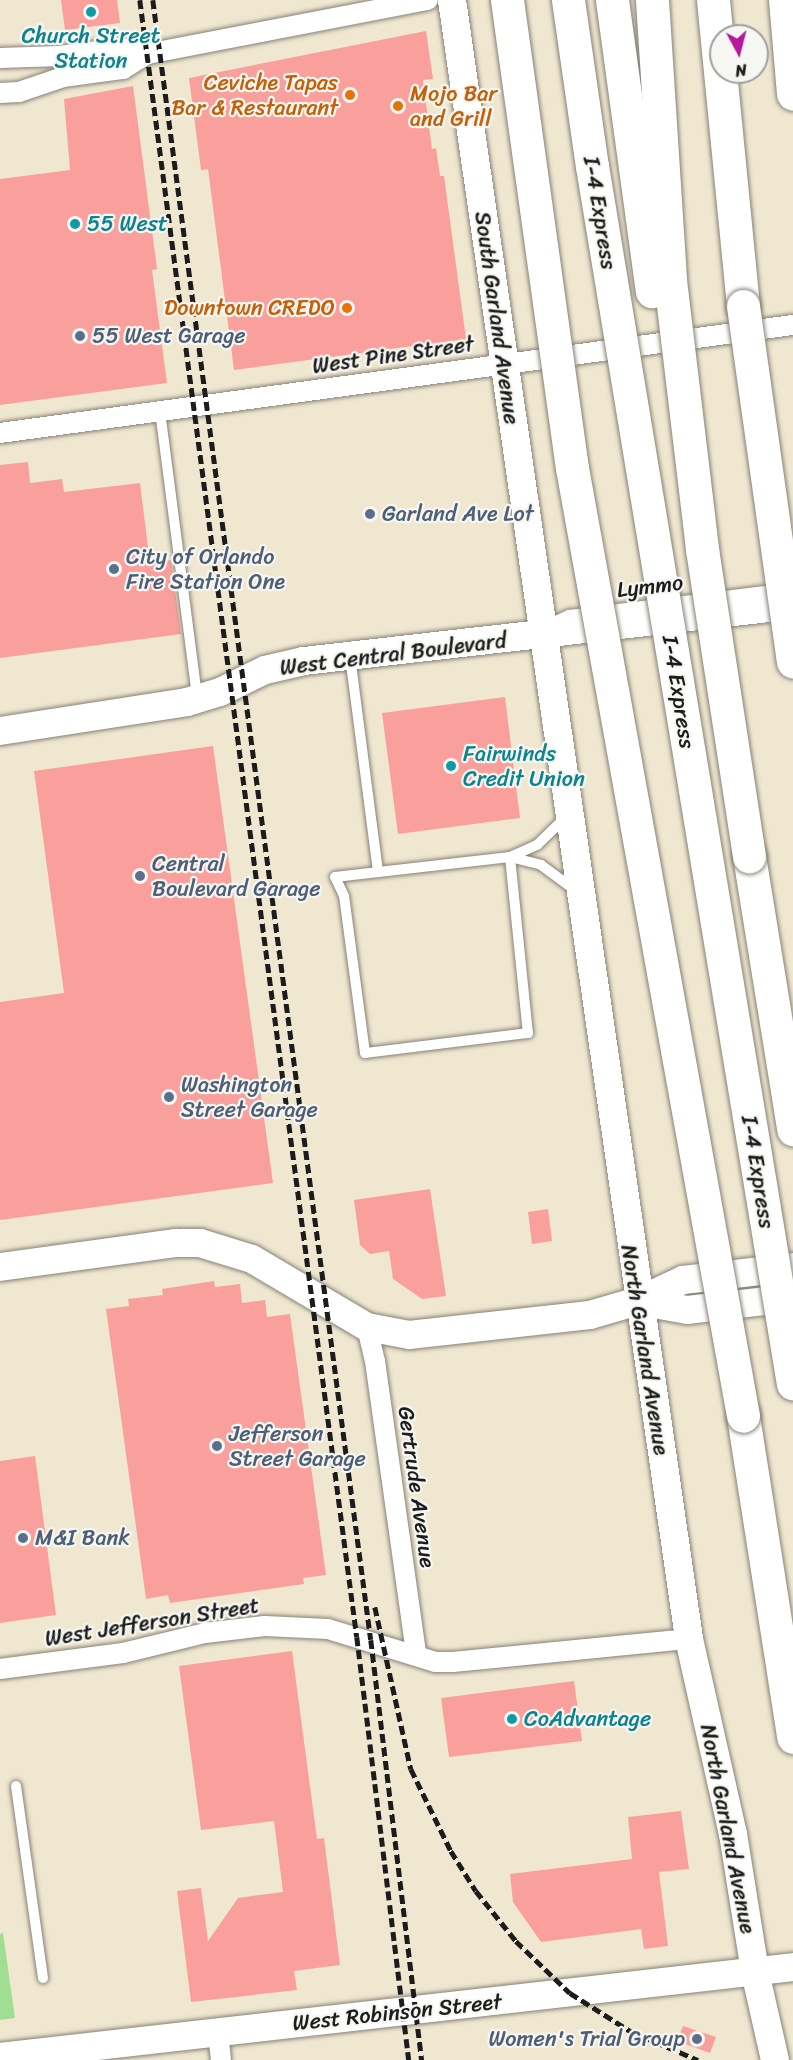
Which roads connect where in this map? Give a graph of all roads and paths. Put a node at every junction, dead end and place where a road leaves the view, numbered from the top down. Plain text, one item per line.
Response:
1 (428, 0) edge
2 (452, 0) edge
3 (507, 0) edge
4 (568, 0) edge
5 (612, 0) edge
6 (652, 0) edge
7 (713, 0) edge
8 (786, 0) edge
9 (22, 54) junction
10 (147, 54) junction
11 (0, 58) edge
12 (26, 90) junction
13 (0, 93) edge
14 (793, 94) edge
15 (793, 325) edge
16 (502, 364) junction
17 (160, 411) junction
18 (0, 433) edge
19 (702, 549) junction
20 (793, 587) edge
21 (793, 605) edge
22 (545, 630) junction
23 (350, 656) junction
24 (793, 662) edge
25 (198, 699) junction
26 (0, 730) edge
27 (570, 813) junction
28 (510, 857) junction
29 (378, 871) junction
30 (581, 896) junction
31 (793, 1129) edge
32 (0, 1267) edge
33 (793, 1267) edge
34 (793, 1298) edge
35 (638, 1301) junction
36 (367, 1327) junction
37 (793, 1384) edge
38 (689, 1639) junction
39 (416, 1654) junction
40 (0, 1670) edge
41 (793, 1737) edge
42 (16, 1786) dead end
43 (793, 1967) edge
44 (755, 1972) junction
45 (43, 1978) dead end
46 (218, 2032) junction
47 (0, 2057) edge
48 (221, 2060) edge
49 (775, 2060) edge

1 - 10 street
2 - 16 street, South Garland Avenue
3 - 41 highway, bridge
4 - 37 highway, I-4 Express, bridge
5 - 19 highway, bridge
6 - 19 highway, I-4 Express, bridge
7 - 24 highway, bridge
8 - 14 highway
9 - 10 street
9 - 11 street
9 - 12 street
10 - 12 street
12 - 13 street
15 - 16 street, West Pine Street
16 - 17 street, West Pine Street
16 - 22 street, South Garland Avenue
17 - 18 street, West Pine Street
17 - 25 lane
19 - 31 highway, I-4 Express, bridge
20 - 22 lane, Lymmo
21 - 22 street, West Central Boulevard
22 - 23 street, West Central Boulevard
22 - 27 street, North Garland Avenue
23 - 25 street, West Central Boulevard
23 - 29 lane
25 - 26 street, West Central Boulevard
27 - 28 lane
27 - 30 street, North Garland Avenue
28 - 29 lane
28 - 29 lane
28 - 30 lane
30 - 35 street, North Garland Avenue
32 - 36 street
33 - 35 street
34 - 35 street
35 - 36 street
35 - 38 street, North Garland Avenue
36 - 39 street, Gertrude Avenue
38 - 39 street, West Jefferson Street
38 - 44 street, North Garland Avenue
39 - 40 street, West Jefferson Street
42 - 45 lane
43 - 44 street, West Robinson Street
44 - 46 street, West Robinson Street
44 - 49 street, North Garland Avenue
46 - 47 street, West Robinson Street
46 - 48 street

